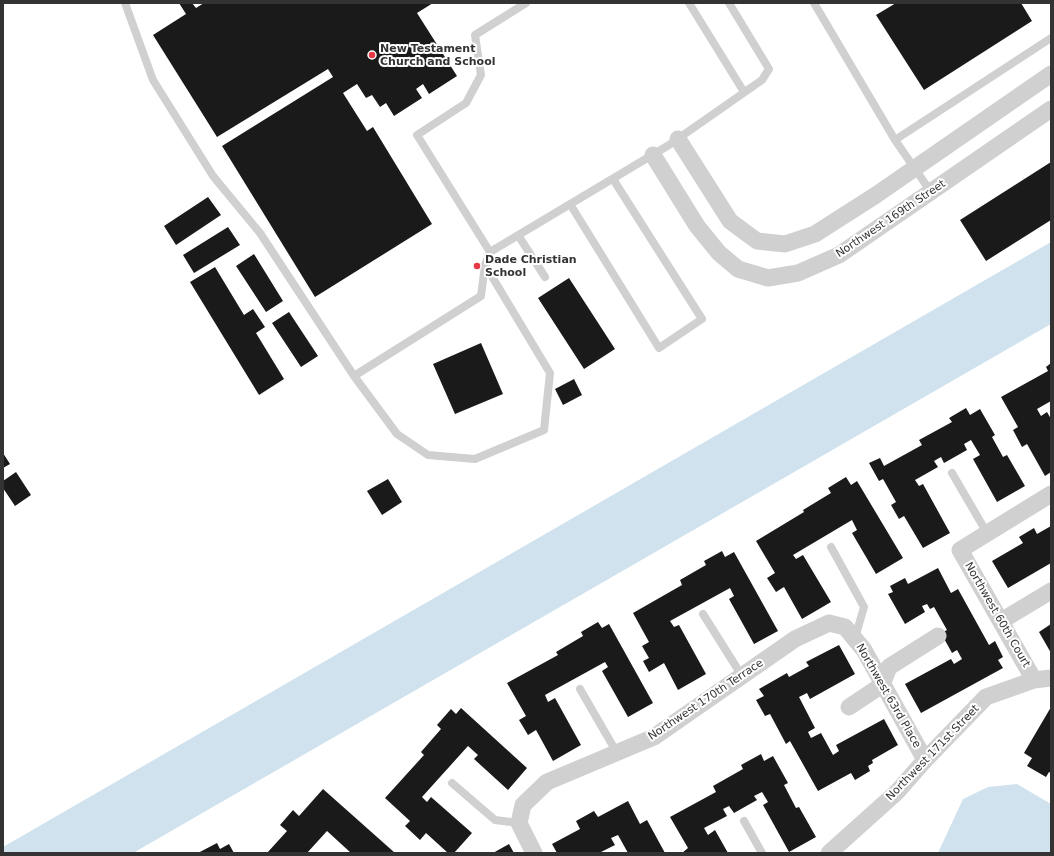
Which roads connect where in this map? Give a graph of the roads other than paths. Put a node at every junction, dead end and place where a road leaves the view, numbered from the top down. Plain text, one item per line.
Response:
1 (526, 3) edge
2 (689, 3) edge
3 (729, 3) edge
4 (814, 3) edge
5 (126, 4) edge
6 (1051, 38) edge
7 (1051, 74) edge
8 (744, 92) junction
9 (1051, 110) edge
10 (678, 139) junction
11 (895, 140) junction
12 (653, 155) junction
13 (914, 167) junction
14 (613, 179) junction
15 (931, 192) junction
16 (570, 204) junction
17 (518, 235) junction
18 (490, 252) junction
19 (485, 265) junction
20 (545, 277) dead end
21 (354, 376) junction
22 (952, 473) dead end
23 (1051, 494) edge
24 (988, 533) junction
25 (831, 547) dead end
26 (1051, 591) edge
27 (703, 614) dead end
28 (1001, 621) junction
29 (829, 623) joint
30 (938, 636) dead end
31 (855, 639) junction
32 (742, 676) junction
33 (1051, 678) edge
34 (1034, 680) junction
35 (882, 685) junction
36 (580, 689) dead end
37 (849, 707) dead end
38 (617, 753) junction
39 (925, 760) junction
40 (452, 783) dead end
41 (744, 821) dead end
42 (519, 823) junction
43 (534, 853) edge
44 (762, 853) edge
45 (829, 853) edge

1 - 18 lane
2 - 8 lane
3 - 8 lane
4 - 11 lane
5 - 21 lane
6 - 11 lane
7 - 13 street
8 - 10 lane
9 - 15 street, Northwest 169th Street
10 - 12 lane
10 - 13 street
11 - 13 lane
12 - 14 lane
12 - 15 street, Northwest 169th Street
13 - 15 lane
14 - 16 lane
14 - 16 lane
16 - 17 lane
17 - 18 lane
17 - 20 lane
18 - 19 lane
19 - 21 lane
19 - 21 lane
22 - 24 lane
23 - 24 street
24 - 28 street, Northwest 60th Court
25 - 31 lane
26 - 28 street
27 - 32 lane
28 - 34 street, Northwest 60th Court
29 - 31 street, Northwest 63rd Place
29 - 32 street, Northwest 170th Terrace
30 - 35 street
31 - 35 street, Northwest 63rd Place
32 - 38 street, Northwest 170th Terrace
33 - 34 street, Northwest 171st Street
34 - 39 street, Northwest 171st Street
35 - 37 street
35 - 39 street, Northwest 63rd Place
36 - 38 lane
38 - 42 street, Northwest 170th Terrace
39 - 45 street, Northwest 171st Street
40 - 42 lane
41 - 44 lane
42 - 43 street

